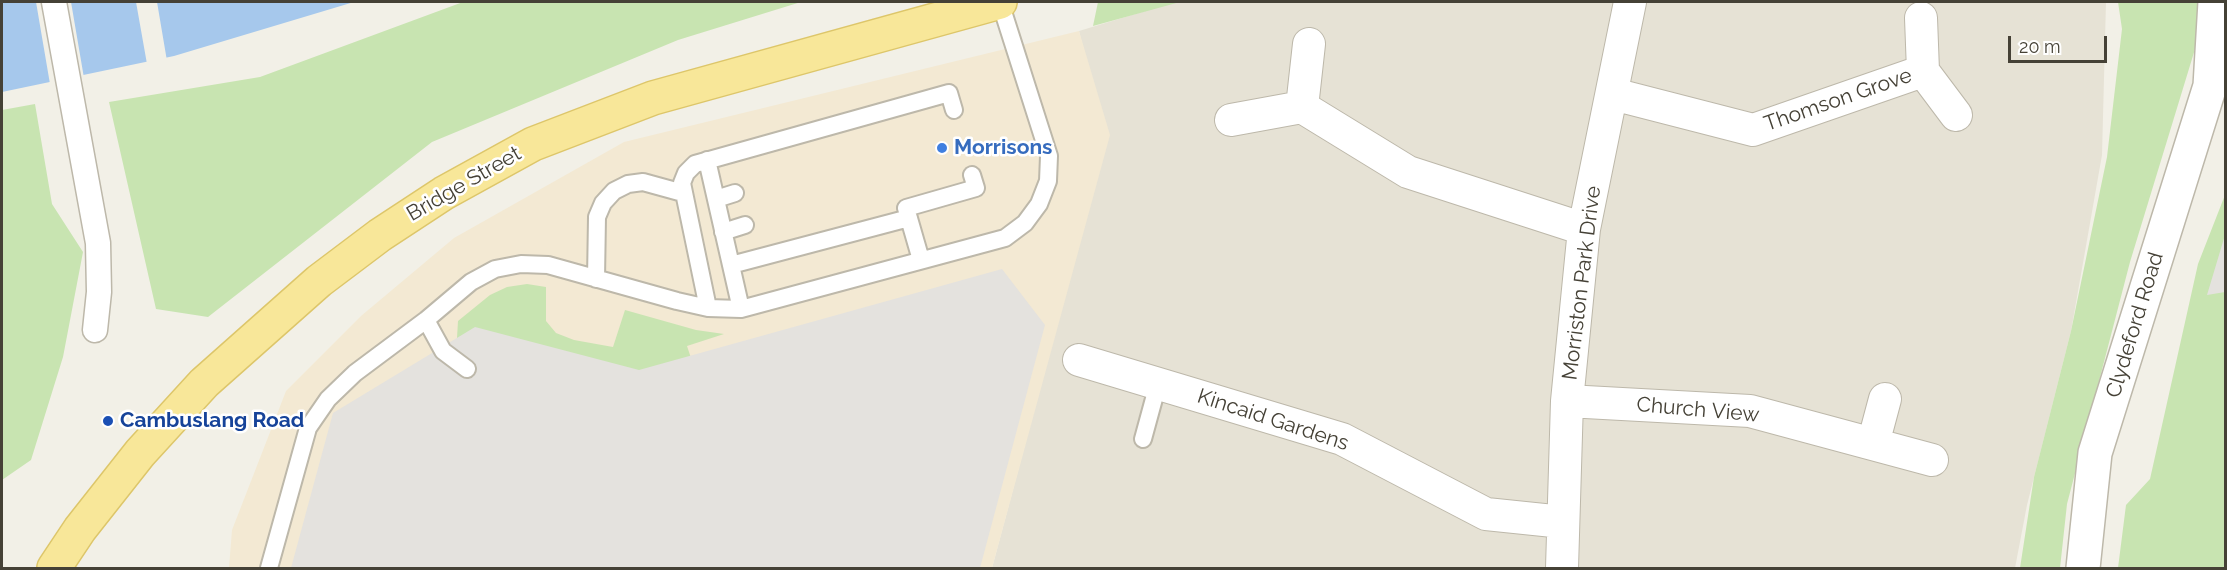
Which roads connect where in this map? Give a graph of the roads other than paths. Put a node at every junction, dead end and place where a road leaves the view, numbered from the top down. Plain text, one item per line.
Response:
1 (54, 2) edge
2 (1000, 2) edge
3 (1630, 2) edge
4 (2215, 2) edge
5 (1921, 18) dead end
6 (1310, 44) dead end
7 (1923, 71) junction
8 (2218, 77) edge
9 (1613, 94) junction
10 (1302, 106) junction
11 (954, 110) dead end
12 (1956, 115) dead end
13 (1231, 120) dead end
14 (707, 160) junction
15 (972, 175) dead end
16 (683, 193) junction
17 (735, 193) dead end
18 (716, 199) junction
19 (906, 207) junction
20 (745, 225) dead end
21 (1584, 229) junction
22 (723, 232) junction
23 (921, 260) junction
24 (731, 265) junction
25 (596, 279) junction
26 (708, 308) junction
27 (741, 309) junction
28 (426, 320) junction
29 (95, 330) dead end
30 (1079, 360) dead end
31 (467, 369) dead end
32 (1158, 384) junction
33 (1885, 399) dead end
34 (1567, 400) junction
35 (1143, 439) dead end
36 (1873, 444) junction
37 (1932, 460) dead end
38 (1563, 522) junction
39 (54, 568) edge
40 (269, 568) edge
41 (1562, 568) edge
42 (2083, 568) edge

1 - 29 street
2 - 23 lane
2 - 39 main road, Bridge Street
3 - 9 street, Morriston Park Drive
4 - 8 street, Clydeford Road
5 - 7 street
6 - 10 street
7 - 9 street, Thomson Grove
7 - 12 street
8 - 42 street, Clydeford Road
9 - 21 street, Morriston Park Drive
10 - 13 street
10 - 21 street
11 - 14 lane
14 - 16 lane
14 - 18 lane
15 - 19 lane
16 - 25 lane
16 - 26 lane
17 - 18 lane
18 - 22 lane
19 - 23 lane
19 - 24 lane
20 - 22 lane
21 - 34 street, Morriston Park Drive
22 - 24 lane
23 - 27 lane
24 - 27 lane
25 - 26 lane
25 - 28 lane
26 - 27 lane
28 - 31 lane
28 - 40 lane
30 - 32 street, Kincaid Gardens
32 - 35 lane
32 - 38 street, Kincaid Gardens
33 - 36 street
34 - 36 street, Church View
34 - 38 street, Morriston Park Drive
36 - 37 street, Church View
38 - 41 street, Morriston Park Drive

